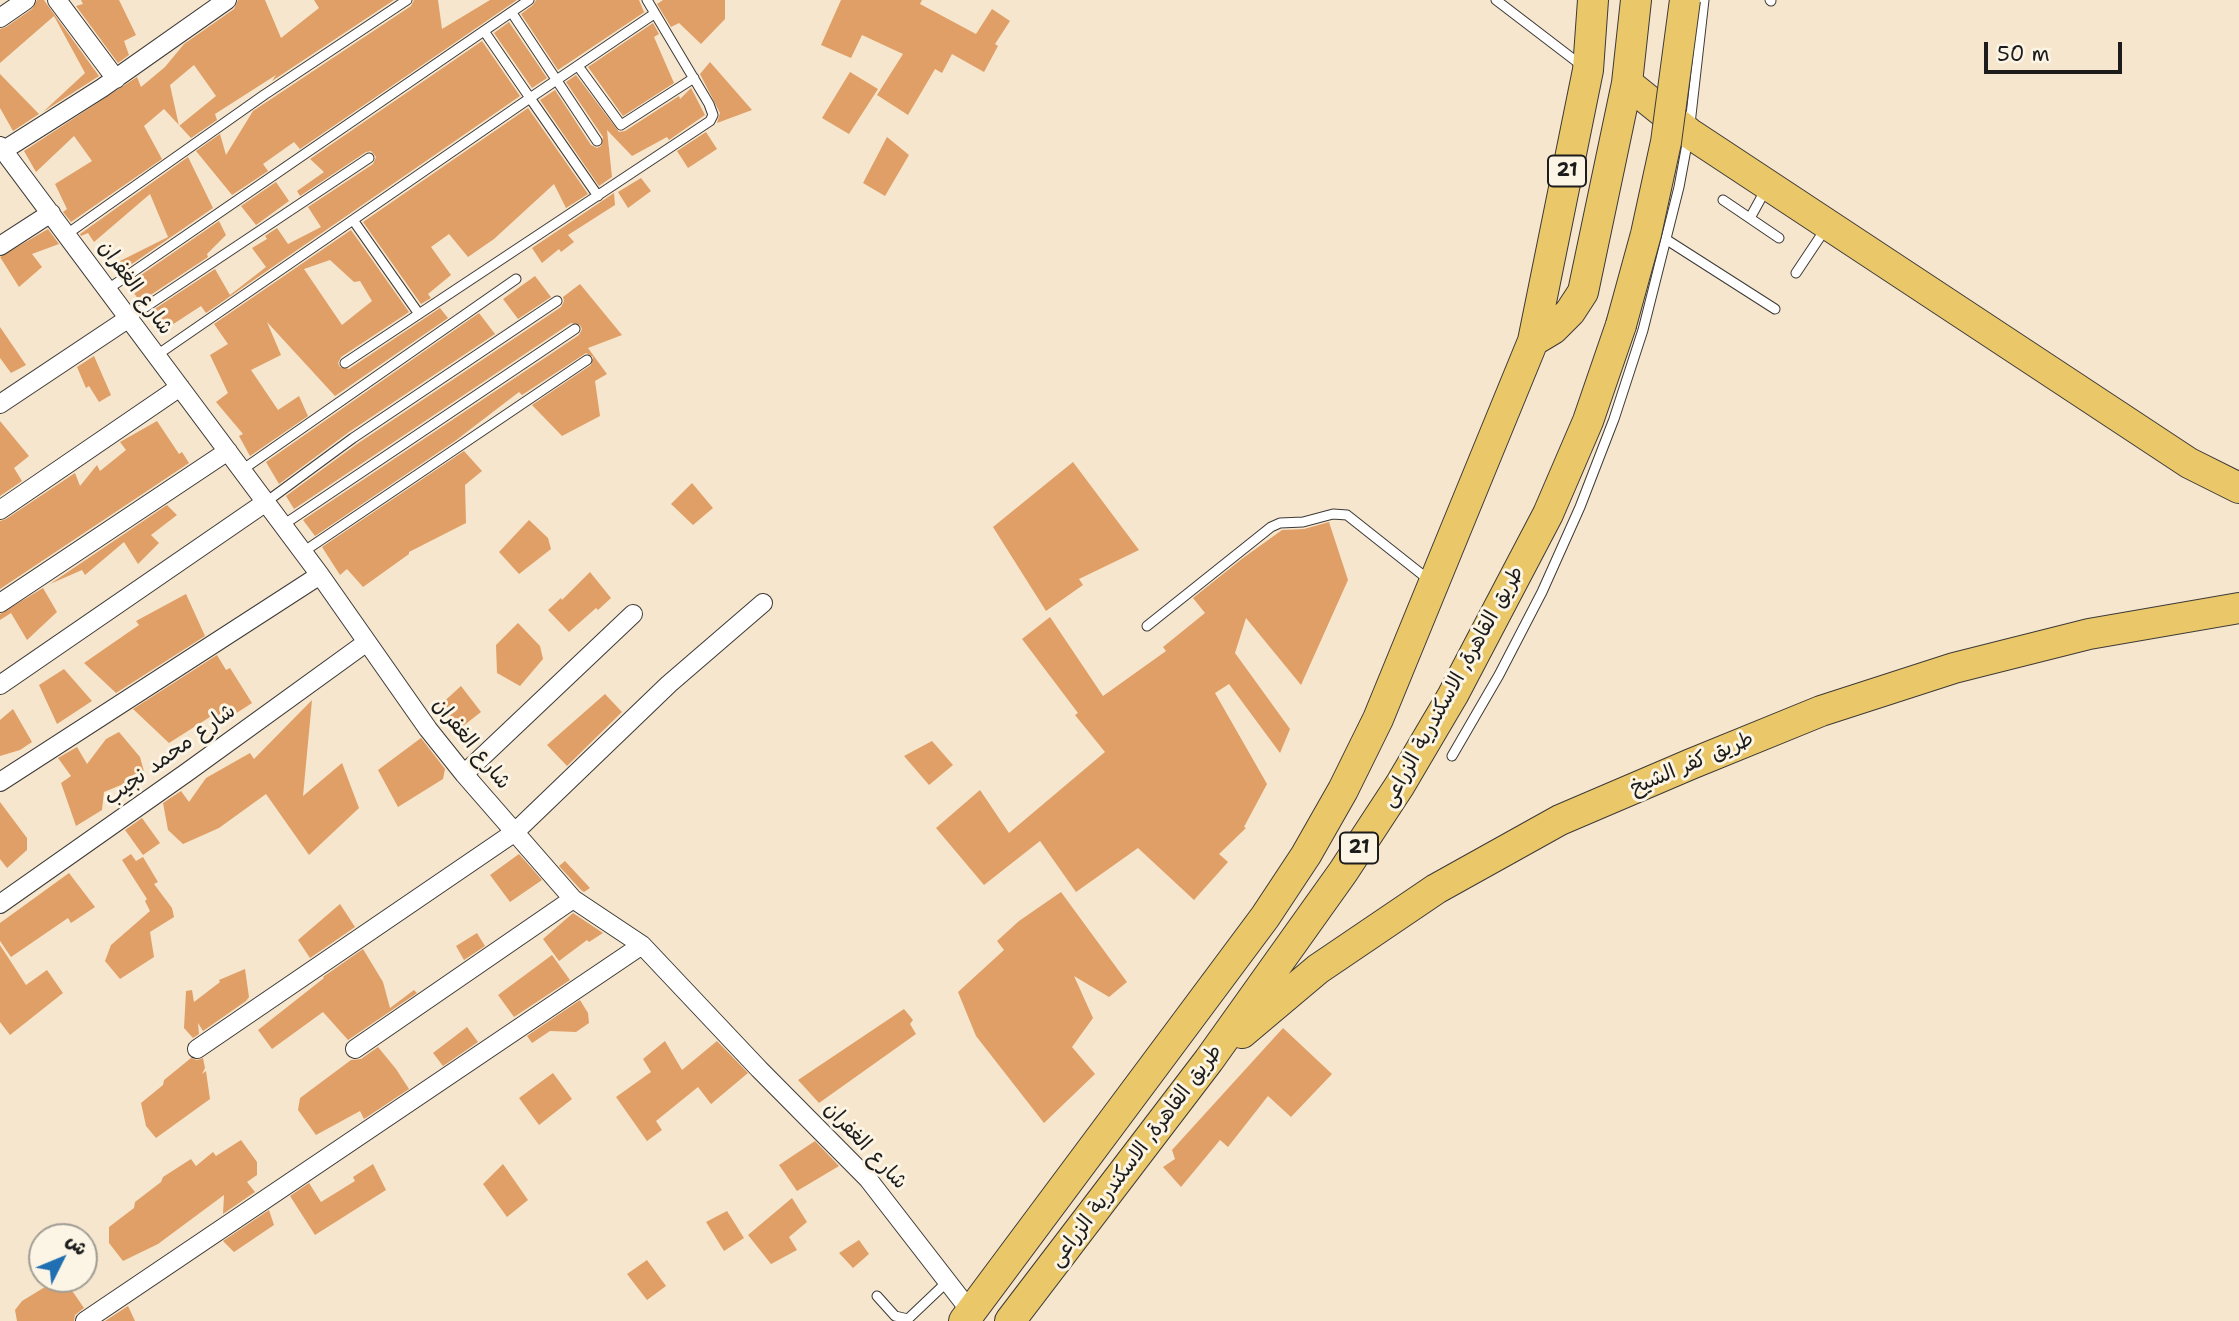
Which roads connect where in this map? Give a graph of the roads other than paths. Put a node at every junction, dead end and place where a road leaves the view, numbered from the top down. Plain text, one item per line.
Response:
1 (26, 0) edge
2 (57, 0) edge
3 (227, 0) edge
4 (407, 0) edge
5 (529, 0) edge
6 (647, 0) edge
7 (1496, 0) edge
8 (1593, 0) edge
9 (1636, 0) edge
10 (1685, 0) edge
11 (1704, 0) edge
12 (512, 13) junction
13 (654, 14) junction
14 (0, 18) edge
15 (484, 31) junction
16 (578, 66) junction
17 (1588, 70) junction
18 (694, 78) junction
19 (116, 79) junction
20 (557, 80) junction
21 (1628, 83) junction
22 (530, 98) junction
23 (1689, 133) junction
24 (597, 141) dead end
25 (2, 148) edge
26 (369, 159) dead end
27 (1769, 185) junction
28 (597, 196) junction
29 (1723, 200) dead end
30 (51, 213) junction
31 (1750, 218) junction
32 (354, 220) junction
33 (1829, 224) junction
34 (67, 234) junction
35 (1779, 238) dead end
36 (1667, 240) junction
37 (0, 246) edge
38 (1796, 273) dead end
39 (516, 279) dead end
40 (108, 289) junction
41 (557, 301) dead end
42 (1775, 309) dead end
43 (419, 314) junction
44 (129, 318) junction
45 (575, 329) dead end
46 (1532, 341) junction
47 (157, 355) junction
48 (587, 360) dead end
49 (345, 363) dead end
50 (180, 387) junction
51 (0, 404) edge
52 (228, 451) junction
53 (242, 470) junction
54 (2239, 488) edge
55 (266, 502) junction
56 (0, 510) edge
57 (282, 525) junction
58 (303, 552) junction
59 (320, 575) junction
60 (1433, 583) junction
61 (0, 603) edge
62 (763, 603) dead end
63 (2239, 608) edge
64 (632, 614) dead end
65 (1147, 626) dead end
66 (367, 642) junction
67 (0, 685) edge
68 (1452, 756) dead end
69 (464, 774) junction
70 (0, 782) edge
71 (515, 832) junction
72 (573, 899) junction
73 (0, 904) edge
74 (642, 945) junction
75 (197, 1049) dead end
76 (355, 1049) dead end
77 (1209, 1060) junction
78 (948, 1281) junction
79 (877, 1296) dead end
80 (968, 1316) edge
81 (85, 1321) edge
82 (1010, 1321) edge

1 - 14 street
2 - 19 street
3 - 19 street
4 - 34 lane
5 - 12 lane
6 - 13 lane
7 - 17 lane
8 - 17 highway, طريق القاهرة, الاسكندرية الزراعى / 21
9 - 21 highway
10 - 77 highway, طريق القاهرة, الاسكندرية الزراعى / 21, bridge
11 - 23 lane
12 - 15 lane
12 - 20 lane
13 - 16 lane
13 - 18 lane
15 - 22 lane
15 - 40 lane
16 - 18 lane
16 - 20 lane
17 - 46 highway, طريق القاهرة, الاسكندرية الزراعى / 21
18 - 28 lane
19 - 25 street
20 - 22 lane
20 - 24 lane
21 - 23 highway
21 - 46 highway
22 - 28 lane
22 - 32 lane
23 - 27 highway
23 - 36 lane
25 - 30 street, شارع الغفران
26 - 44 lane
27 - 31 lane
27 - 33 highway
28 - 43 lane
29 - 31 lane
30 - 34 street, شارع الغفران
30 - 37 street
31 - 35 lane
32 - 43 lane
32 - 47 lane
33 - 38 lane
33 - 54 highway
34 - 40 street, شارع الغفران
36 - 42 lane
36 - 68 lane
39 - 53 lane
40 - 44 street, شارع الغفران
41 - 55 lane
43 - 49 lane
44 - 47 street, شارع الغفران
44 - 51 street
45 - 57 lane
46 - 60 highway, طريق القاهرة, الاسكندرية الزراعى / 21
47 - 50 street, شارع الغفران
48 - 58 lane
50 - 52 street, شارع الغفران
50 - 56 street
52 - 53 street, شارع الغفران
52 - 61 street
53 - 55 street, شارع الغفران
55 - 57 street, شارع الغفران
55 - 67 street
57 - 58 street, شارع الغفران
58 - 59 street, شارع الغفران
59 - 66 street, شارع الغفران
59 - 70 street
60 - 65 lane
60 - 80 highway, طريق القاهرة, الاسكندرية الزراعى / 21
62 - 71 street
63 - 77 highway, طريق كفر الشيخ
64 - 69 street
66 - 69 street, شارع الغفران
66 - 73 street, شارع محمد نجيب
69 - 71 street, شارع الغفران
71 - 72 street, شارع الغفران
71 - 75 street
72 - 74 street, شارع الغفران
72 - 76 street
74 - 78 street, شارع الغفران
74 - 81 street
77 - 82 highway, طريق القاهرة, الاسكندرية الزراعى / 21
78 - 79 lane
78 - 80 street, شارع الغفران

